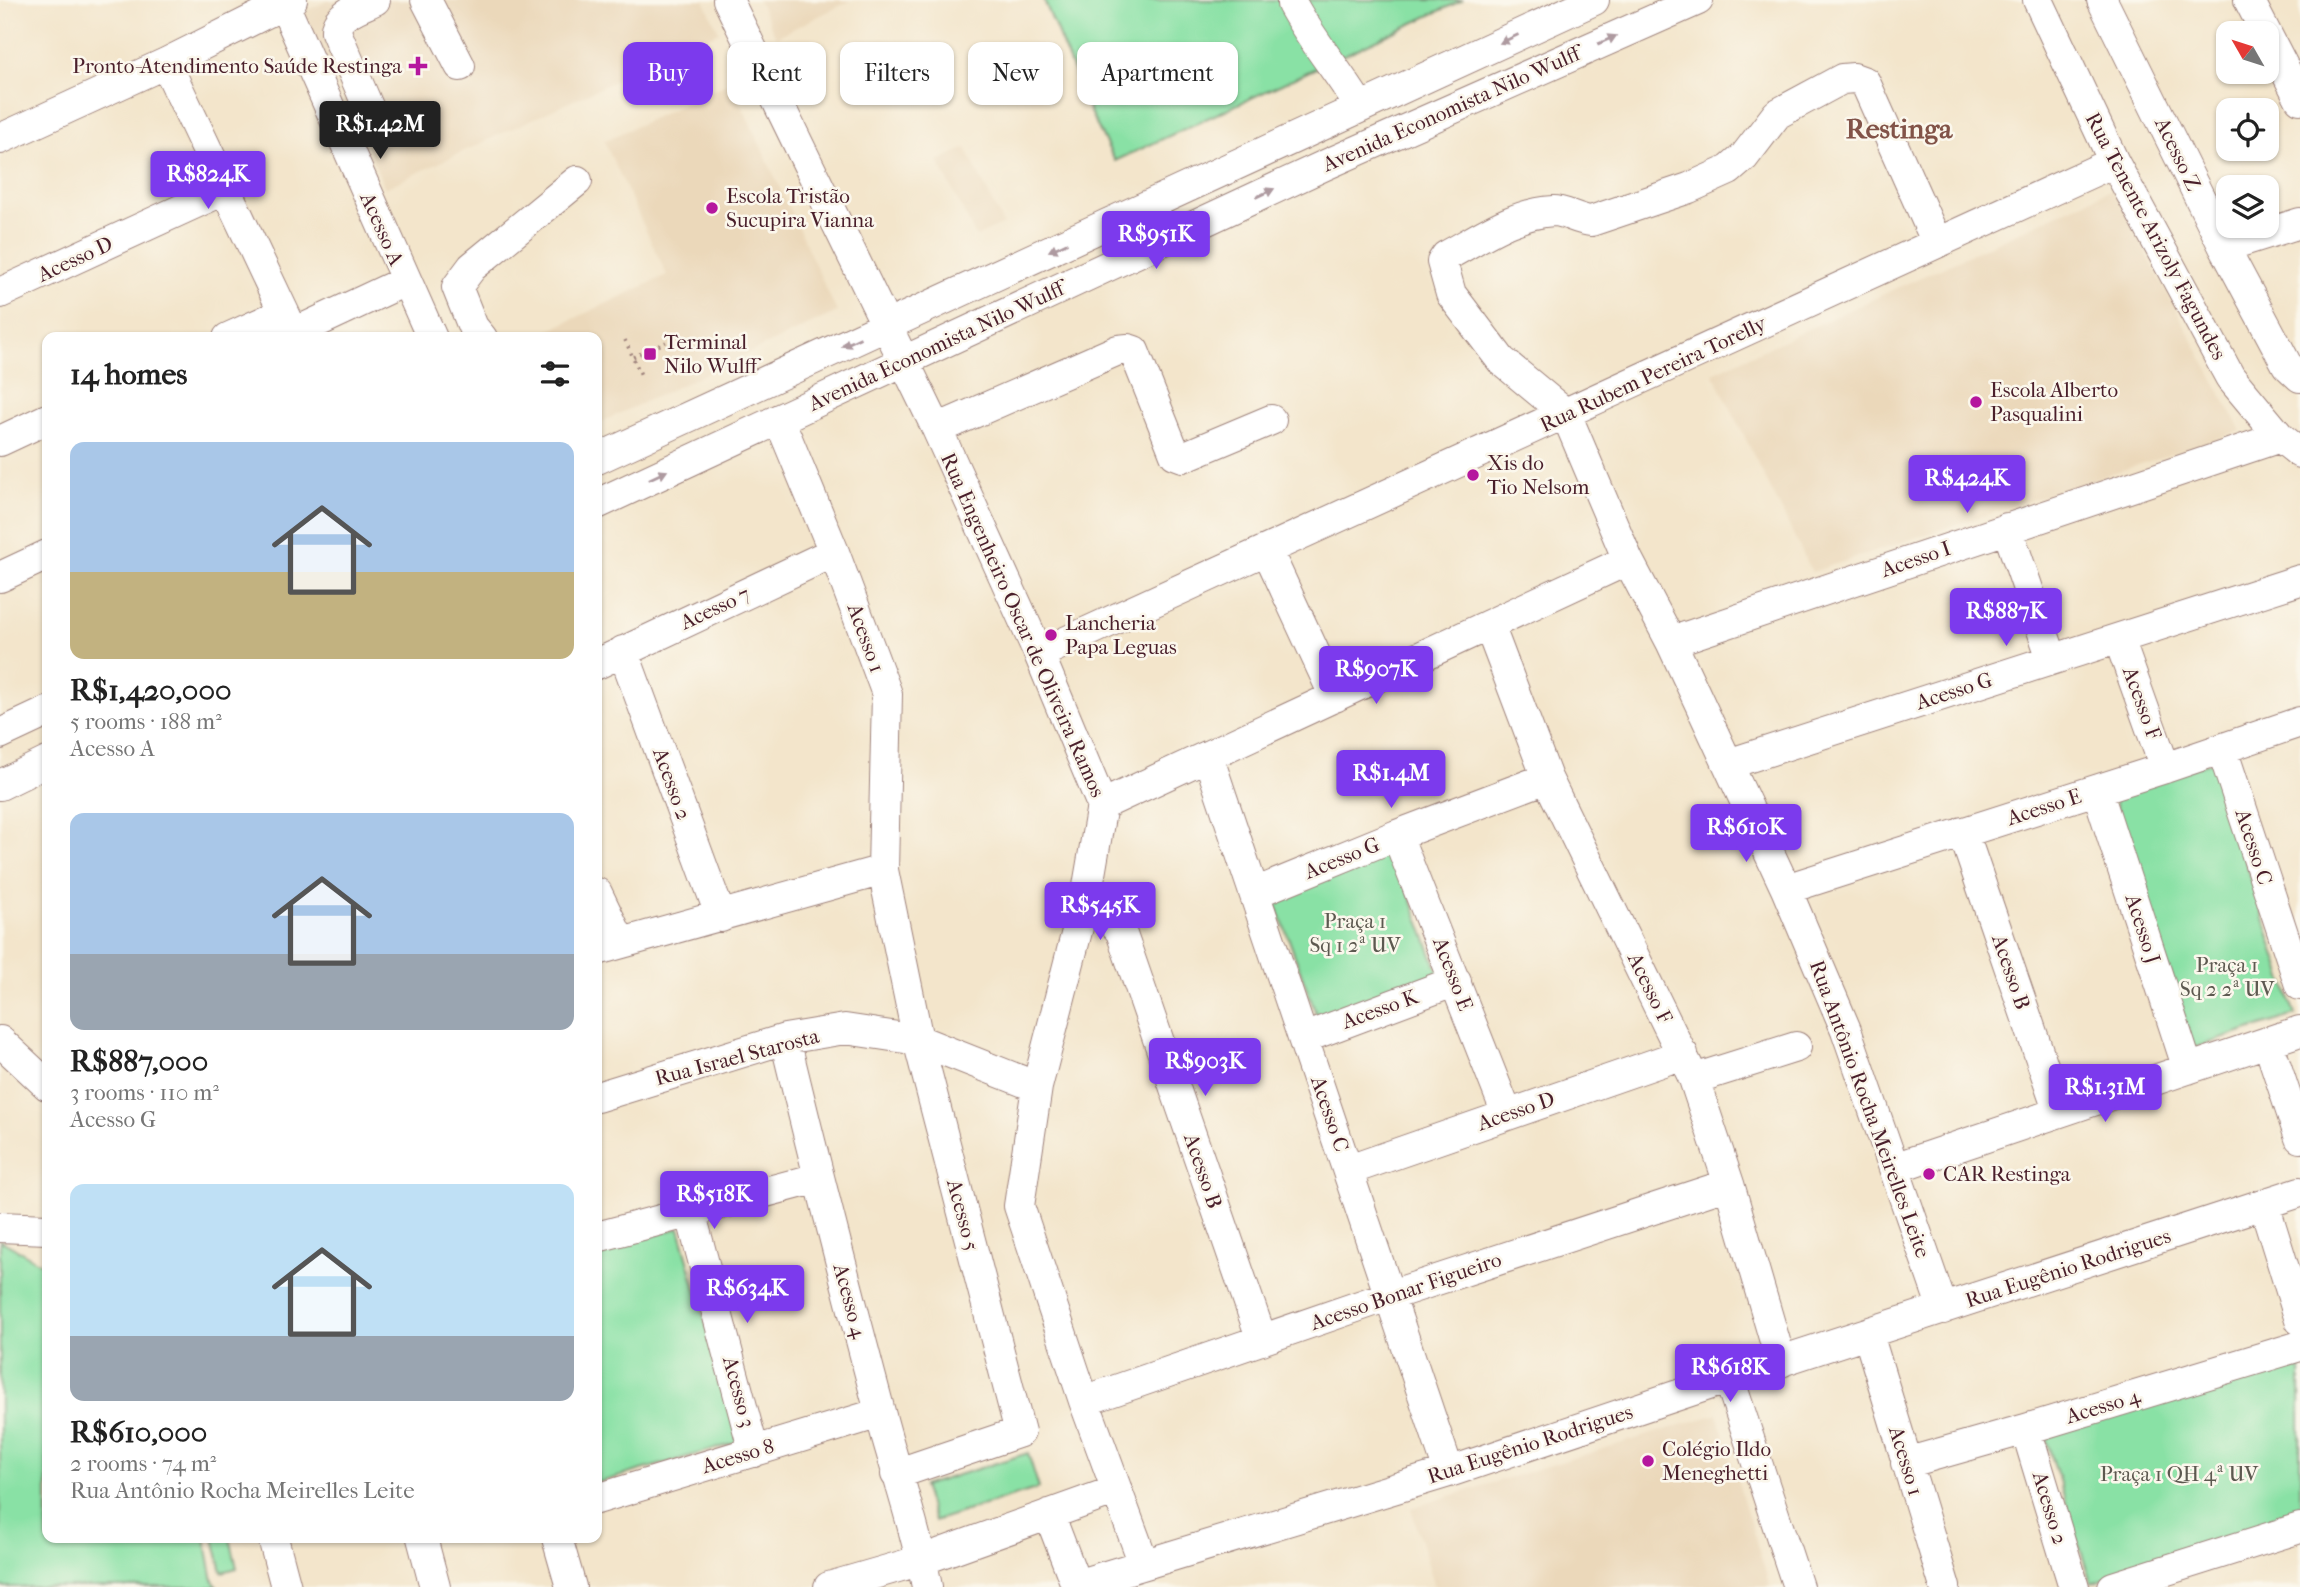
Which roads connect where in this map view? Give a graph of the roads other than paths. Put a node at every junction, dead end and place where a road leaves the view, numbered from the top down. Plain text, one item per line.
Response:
1 (375, 0) edge
2 (426, 0) edge
3 (728, 0) edge
4 (1594, 0) edge
5 (1698, 0) edge
6 (2038, 0) edge
7 (2102, 0) edge
8 (2249, 0) edge
9 (286, 1) edge
10 (1292, 4) dead end
11 (2289, 52) edge
12 (166, 63) junction
13 (460, 66) dead end
14 (2300, 99) edge
15 (1360, 107) junction
16 (379, 132) dead end
17 (0, 139) edge
18 (2114, 162) junction
19 (577, 181) dead end
20 (226, 189) junction
21 (2300, 223) edge
22 (1937, 243) junction
23 (2224, 247) junction
24 (405, 281) junction
25 (0, 293) edge
26 (886, 326) junction
27 (291, 328) edge
28 (266, 332) edge
29 (429, 332) edge
30 (477, 332) edge
31 (903, 360) junction
32 (2296, 368) edge
33 (1566, 414) junction
34 (687, 417) junction
35 (779, 419) junction
36 (1272, 420) dead end
37 (42, 421) edge
38 (937, 429) junction
39 (0, 441) edge
40 (2290, 445) edge
41 (703, 454) junction
42 (602, 457) edge
43 (602, 502) edge
44 (2007, 528) junction
45 (1268, 550) junction
46 (834, 552) junction
47 (42, 557) edge
48 (1628, 560) junction
49 (0, 577) edge
50 (2300, 580) edge
51 (1489, 625) junction
52 (2119, 639) junction
53 (1671, 642) junction
54 (1039, 654) junction
55 (610, 657) edge
56 (2052, 659) junction
57 (1335, 697) junction
58 (2300, 722) edge
59 (24, 723) edge
60 (2222, 749) junction
61 (1208, 756) junction
62 (42, 757) edge
63 (42, 764) edge
64 (1728, 764) junction
65 (2165, 768) junction
66 (1547, 778) junction
67 (0, 785) edge
68 (2098, 790) junction
69 (1102, 805) junction
70 (1963, 832) junction
71 (1397, 835) junction
72 (883, 870) junction
73 (1786, 889) junction
74 (1087, 892) junction
75 (1255, 893) junction
76 (602, 916) edge
77 (720, 917) junction
78 (609, 947) edge
79 (1455, 981) junction
80 (2300, 985) edge
81 (2300, 1031) edge
82 (1304, 1038) junction
83 (785, 1039) junction
84 (918, 1040) junction
85 (0, 1041) edge
86 (2268, 1042) junction
87 (1796, 1047) dead end
88 (1688, 1067) junction
89 (2188, 1069) junction
90 (42, 1080) edge
91 (1037, 1087) junction
92 (602, 1095) edge
93 (2059, 1112) junction
94 (1507, 1114) junction
95 (2300, 1138) edge
96 (1894, 1168) junction
97 (1349, 1170) junction
98 (818, 1178) junction
99 (1729, 1184) junction
100 (2300, 1192) edge
101 (2264, 1204) junction
102 (690, 1211) junction
103 (0, 1227) edge
104 (42, 1230) edge
105 (602, 1236) edge
106 (1391, 1295) junction
107 (1943, 1309) junction
108 (2300, 1320) edge
109 (1868, 1334) junction
110 (1262, 1340) junction
111 (2300, 1346) edge
112 (1781, 1362) junction
113 (1728, 1378) junction
114 (1084, 1401) junction
115 (880, 1413) junction
116 (2026, 1429) junction
117 (754, 1452) junction
118 (1906, 1463) junction
119 (1449, 1472) junction
120 (896, 1474) junction
121 (1117, 1490) junction
122 (602, 1498) edge
123 (1049, 1514) junction
124 (2300, 1528) edge
125 (274, 1543) edge
126 (423, 1543) edge
127 (558, 1543) edge
128 (1143, 1564) junction
129 (924, 1574) edge
130 (1077, 1586) edge
131 (286, 1587) edge
132 (435, 1587) edge
133 (571, 1587) edge
134 (829, 1587) edge
135 (1798, 1587) edge
136 (1945, 1587) edge
137 (2074, 1587) edge
138 (2113, 1587) edge

1 - 16 street
2 - 13 street
3 - 26 street, Rua Engenheiro Oscar de Oliveira Ramos
4 -> 15 street, Avenida Economista Nilo Wulff
31 -> 5 street, Avenida Economista Nilo Wulff
6 - 18 street, Rua Tenente Arizoly Fagundes
7 - 23 street, Acesso Z
8 - 11 street
9 - 12 street
9 - 24 street, Acesso A
10 - 15 street
11 - 14 street
12 - 17 street
12 - 20 street
15 -> 26 street, Avenida Economista Nilo Wulff
18 - 22 street, Rua Rubem Pereira Torelly
18 - 40 street, Rua Tenente Arizoly Fagundes
19 - 30 street
20 - 25 street, Acesso D
20 - 27 street
21 - 23 street
22 - 33 street, Rua Rubem Pereira Torelly
22 - 33 street
23 - 32 street, Acesso Z
24 - 27 street
24 - 29 street, Acesso A
26 - 31 street, Rua Engenheiro Oscar de Oliveira Ramos
26 -> 34 street, Avenida Economista Nilo Wulff
27 - 28 street
31 - 35 street, Avenida Economista Nilo Wulff
31 - 38 street, Rua Engenheiro Oscar de Oliveira Ramos
33 - 45 street, Rua Rubem Pereira Torelly
33 - 48 street, Rua Antônio Rocha Meirelles Leite
34 - 41 street
34 - 42 street, Avenida Economista Nilo Wulff
35 - 41 street, Avenida Economista Nilo Wulff
35 - 46 street, Acesso 1
36 - 38 street
37 - 39 street
38 - 54 street, Rua Engenheiro Oscar de Oliveira Ramos
40 - 44 street, Acesso I
43 -> 41 street, Avenida Economista Nilo Wulff
44 - 53 street, Acesso I
44 - 56 street
45 - 54 street, Rua Rubem Pereira Torelly
45 - 57 street
46 - 55 street, Acesso 7
46 - 72 street, Acesso 1
47 - 49 street
48 - 51 street
48 - 53 street, Rua Antônio Rocha Meirelles Leite
50 - 52 street, Acesso G
51 - 57 street
51 - 66 street, Acesso F
52 - 56 street, Acesso G
52 - 65 street, Acesso F
53 - 64 street, Rua Antônio Rocha Meirelles Leite
54 - 69 street, Rua Engenheiro Oscar de Oliveira Ramos
55 - 77 street, Acesso 2
56 - 64 street, Acesso G
57 - 61 street
58 - 60 street, Acesso E
59 - 62 street
60 - 65 street, Acesso E
60 - 80 street, Acesso C
61 - 69 street
61 - 75 street, Acesso C
63 - 67 street
64 - 73 street, Rua Antônio Rocha Meirelles Leite
65 - 68 street, Acesso E
66 - 71 street, Acesso G
66 - 88 street, Acesso F
68 - 70 street, Acesso E
68 - 89 street, Acesso J
69 - 74 street, Rua Engenheiro Oscar de Oliveira Ramos
70 - 73 street, Acesso E
70 - 93 street, Acesso B
71 - 75 street, Acesso G
71 - 79 street, Acesso E
72 - 77 street
72 - 84 street, Acesso 5
73 - 96 street, Rua Antônio Rocha Meirelles Leite
74 - 91 street, Rua Engenheiro Oscar de Oliveira Ramos
74 - 110 street, Acesso B
75 - 82 street, Acesso C
76 - 78 street
77 - 78 street
79 - 82 street, Acesso K
79 - 94 street, Acesso E
81 - 86 street
82 - 97 street, Acesso C
83 - 84 street, Rua Israel Starosta
83 - 92 street, Rua Israel Starosta
83 - 98 street, Acesso 4
84 - 91 street, Rua Israel Starosta
84 - 120 street, Acesso 5
85 - 90 street
86 - 89 street
86 - 95 street
87 - 88 street
88 - 94 street, Acesso D
88 - 99 street, Acesso F
89 - 93 street
91 - 114 street, Rua Engenheiro Oscar de Oliveira Ramos
93 - 96 street
94 - 97 street, Acesso D
96 - 107 street, Rua Antônio Rocha Meirelles Leite
97 - 106 street, Acesso C
98 - 102 street
98 - 115 street, Acesso 4
99 - 106 street, Acesso Bonar Figueiro
99 - 112 street, Acesso F
100 - 101 street, Rua Eugênio Rodrigues
101 - 107 street, Rua Eugênio Rodrigues
101 - 108 street
102 - 105 street
102 - 117 street, Acesso 3
103 - 104 street
106 - 110 street, Acesso Bonar Figueiro
106 - 119 street, Acesso C
107 - 109 street, Rua Eugênio Rodrigues
109 - 112 street, Rua Eugênio Rodrigues
109 - 118 street, Acesso 1
110 - 114 street, Acesso Bonar Figueiro
111 - 116 street, Acesso 4
112 - 113 street, Rua Eugênio Rodrigues
113 - 119 street, Rua Eugênio Rodrigues
113 - 135 street
114 - 121 street, Rua Engenheiro Oscar de Oliveira Ramos
115 - 117 street, Acesso 8
115 - 120 street, Acesso 4
116 - 118 street, Acesso 4
116 - 137 street, Acesso 2
117 - 122 street, Acesso 8
118 - 136 street, Acesso 1
119 - 128 street, Rua Eugênio Rodrigues
120 - 129 street, Acesso 4
121 - 123 street
121 - 128 street, Rua Engenheiro Oscar de Oliveira Ramos
123 - 129 street
123 - 130 street
124 - 138 street
125 - 131 street
126 - 132 street
127 - 133 street
128 - 130 street, Rua Eugênio Rodrigues
129 - 134 street

